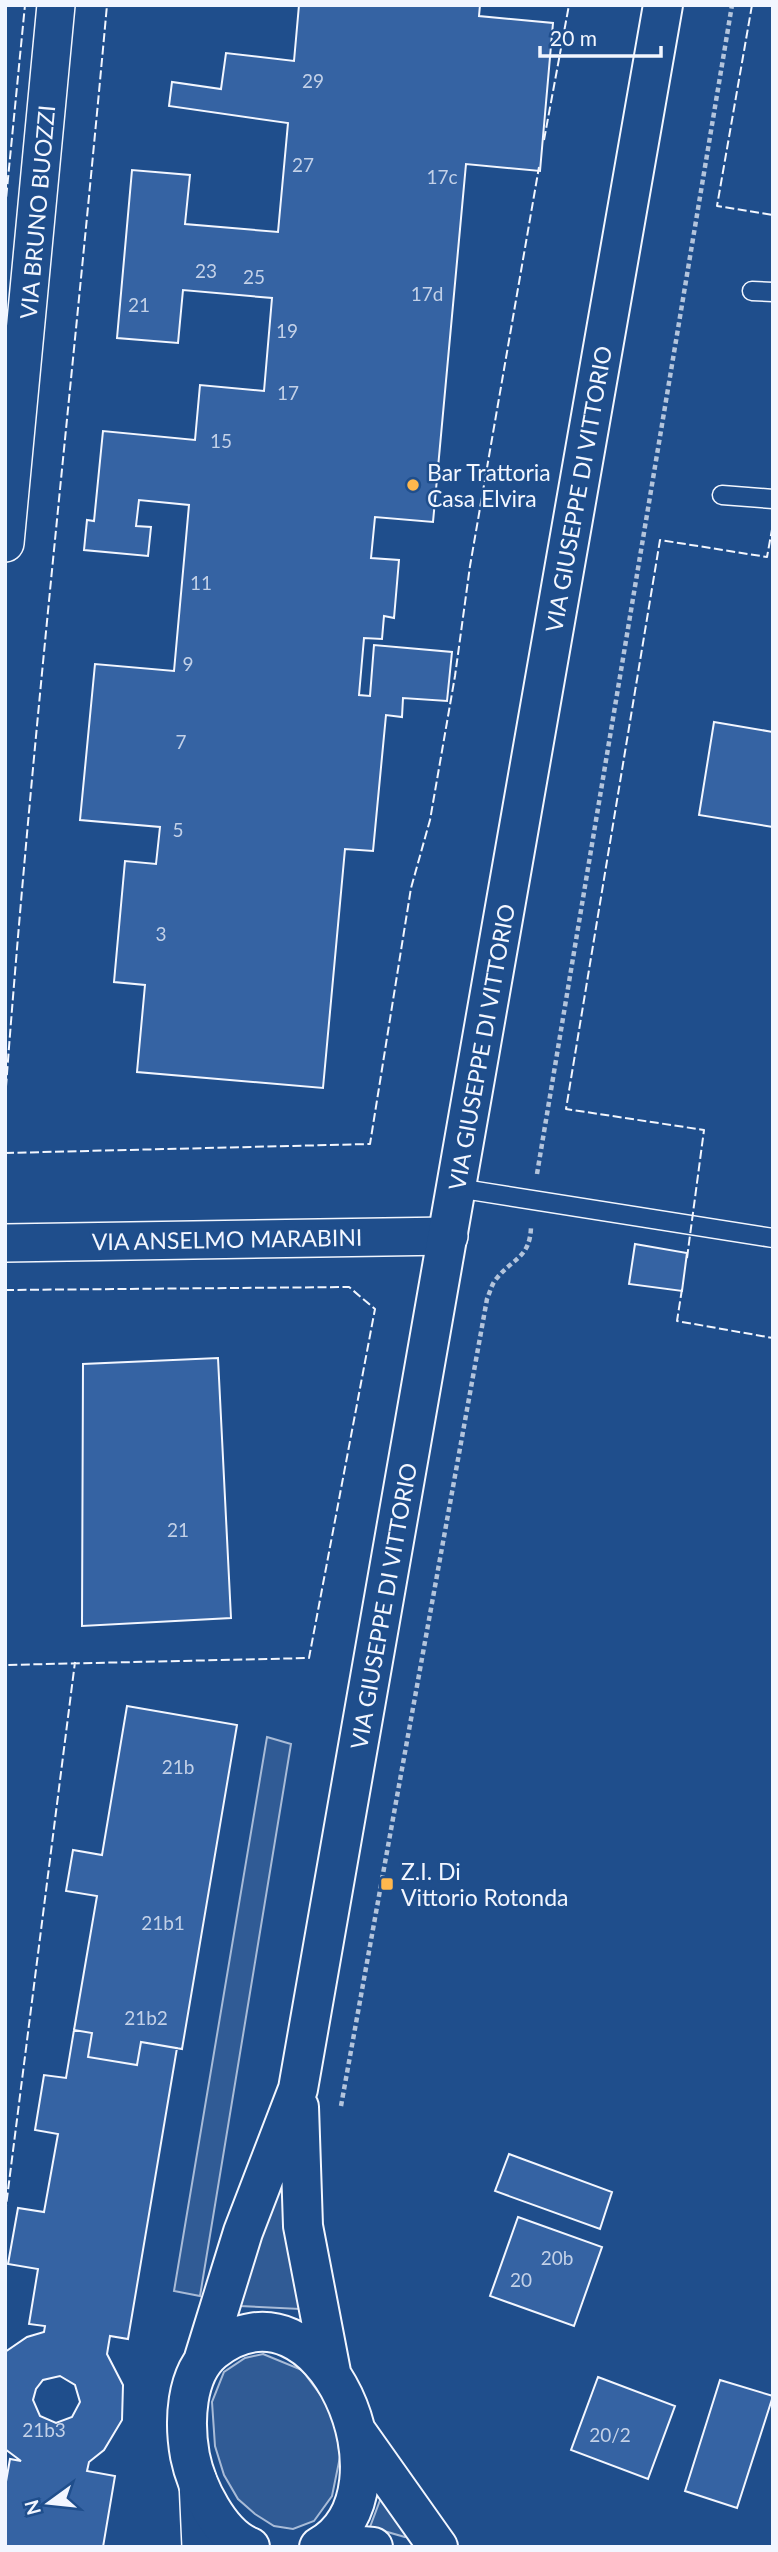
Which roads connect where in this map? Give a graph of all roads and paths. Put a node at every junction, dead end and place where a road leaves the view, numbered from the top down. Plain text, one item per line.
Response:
1 (56, 5) edge
2 (663, 5) edge
3 (732, 5) edge
4 (752, 291) dead end
5 (773, 292) edge
6 (722, 495) dead end
7 (773, 499) edge
8 (5, 543) edge
9 (457, 1188) junction
10 (533, 1199) junction
11 (449, 1236) junction
12 (773, 1238) edge
13 (5, 1243) edge
14 (298, 2089) junction
15 (340, 2110) dead end
16 (204, 2358) junction
17 (331, 2371) junction
18 (355, 2430) junction
19 (198, 2481) junction
20 (323, 2545) edge
21 (201, 2547) edge
22 (250, 2547) edge
23 (373, 2547) edge
24 (438, 2547) edge

1 - 8 street, VIA BRUNO BUOZZI
2 - 9 street, VIA GIUSEPPE DI VITTORIO
3 - 10 path
4 - 5 lane
6 - 7 lane
9 - 10 lane
9 - 11 street, VIA GIUSEPPE DI VITTORIO
10 - 12 lane
10 - 15 path
11 - 13 street, VIA ANSELMO MARABINI
11 - 14 street, VIA GIUSEPPE DI VITTORIO
14 - 16 street, VIA GIUSEPPE DI VITTORIO
14 - 17 street, VIA GIUSEPPE DI VITTORIO
16 - 17 street, VIA GIUSEPPE DI VITTORIO
16 - 19 street, VIA GIUSEPPE DI VITTORIO
17 - 18 street, VIA GIUSEPPE DI VITTORIO
18 - 20 street, VIA GIUSEPPE DI VITTORIO
18 - 24 street, VIA GIUSEPPE DI VITTORIO
19 - 21 street, VIA GIUSEPPE DI VITTORIO
19 - 22 street, VIA GIUSEPPE DI VITTORIO
20 - 23 street, VIA GIUSEPPE DI VITTORIO

